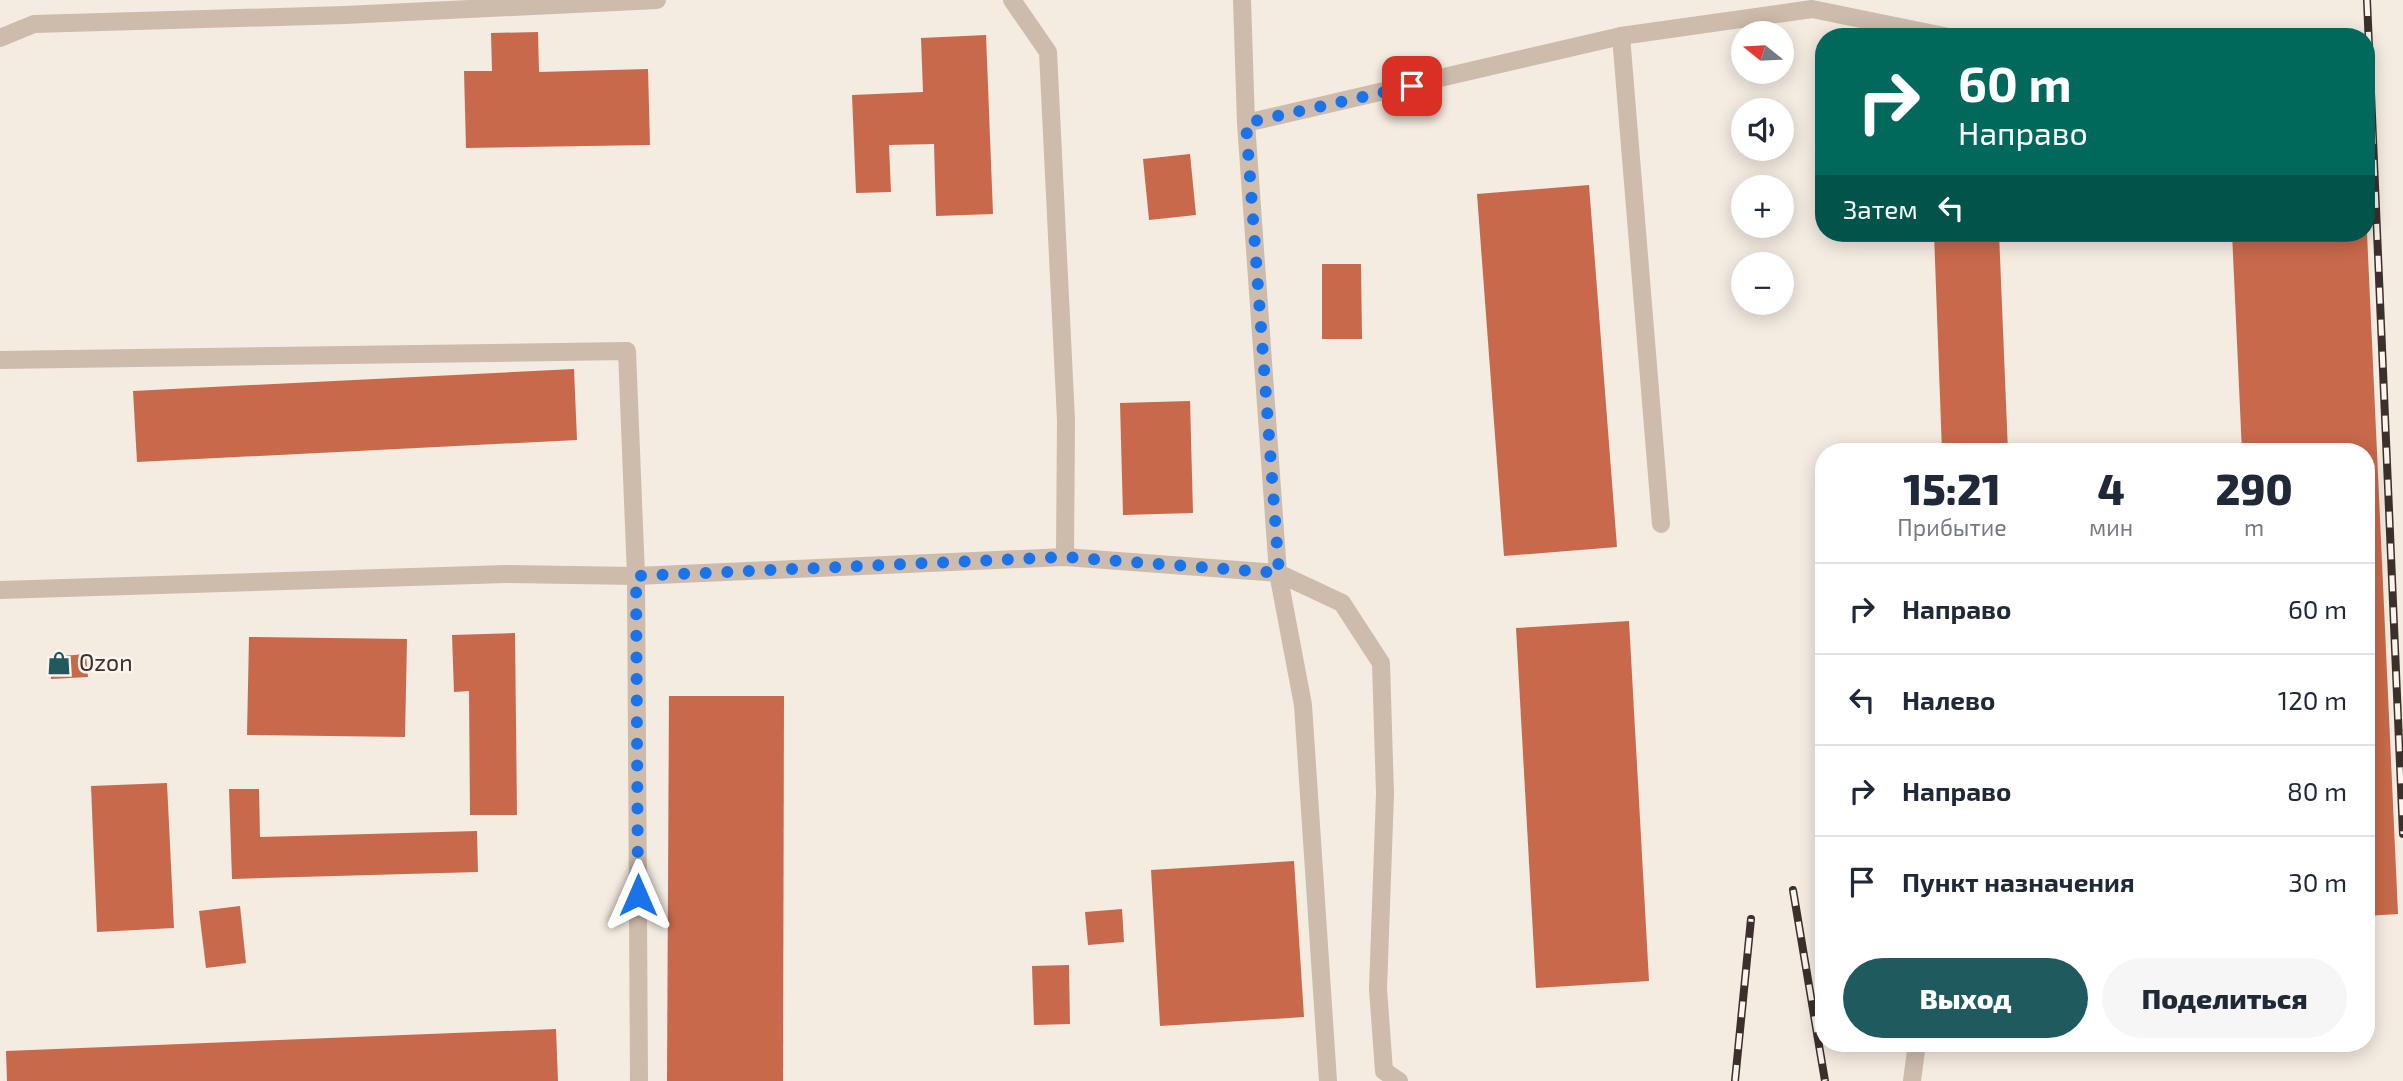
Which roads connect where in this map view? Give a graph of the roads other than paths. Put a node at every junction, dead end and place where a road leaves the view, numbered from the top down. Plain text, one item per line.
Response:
1 (657, 0) edge
2 (1012, 0) edge
3 (1242, 0) edge
4 (344, 8) edge
5 (1905, 28) edge
6 (1621, 36) junction
7 (0, 38) edge
8 (1246, 123) junction
9 (0, 359) edge
10 (1661, 524) dead end
11 (1065, 557) junction
12 (1279, 573) junction
13 (636, 576) junction
14 (0, 590) edge
15 (1916, 1052) edge
16 (639, 1081) edge
17 (1328, 1081) edge
18 (1399, 1081) edge
19 (1912, 1081) edge

1 - 4 street
2 - 11 street
3 - 8 street
4 - 7 street
5 - 6 street
6 - 8 street
6 - 10 street
8 - 12 street
9 - 13 street
11 - 12 street
11 - 13 street
12 - 17 street
12 - 18 street
13 - 14 street
13 - 16 street
15 - 19 street

